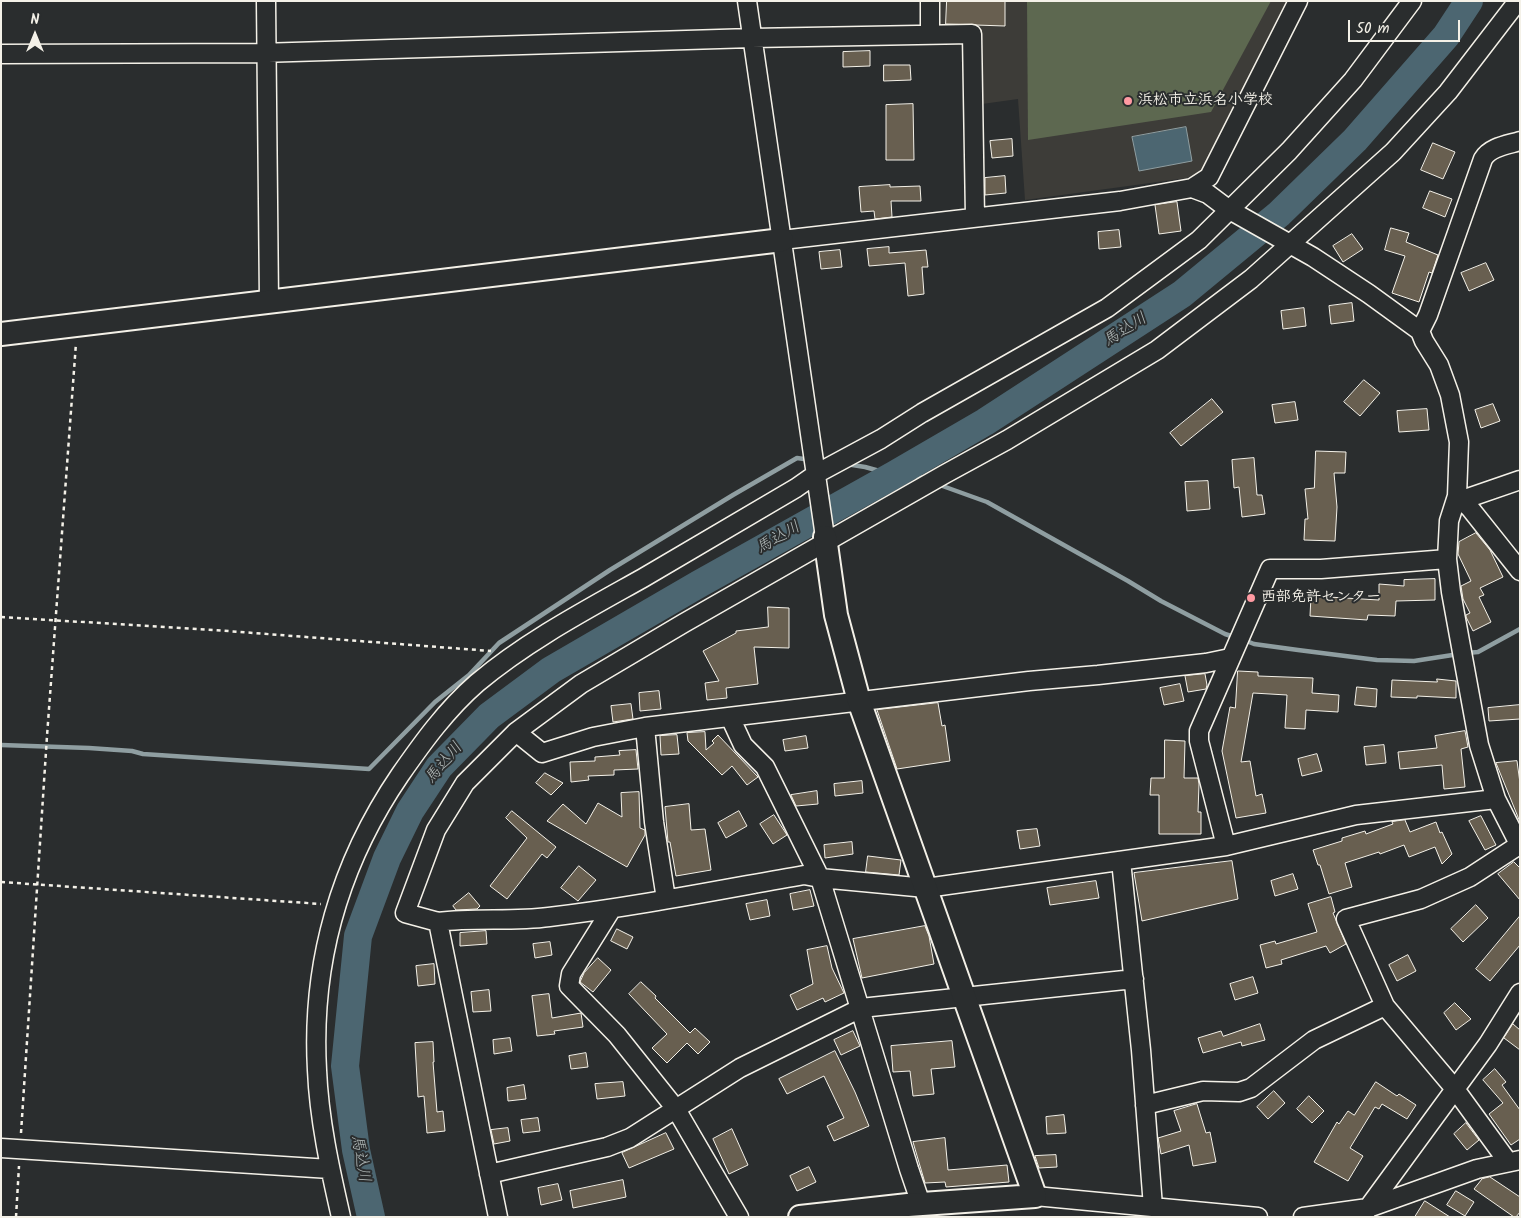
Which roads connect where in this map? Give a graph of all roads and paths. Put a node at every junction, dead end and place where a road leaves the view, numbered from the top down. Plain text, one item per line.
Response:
1 (266, 1) edge
2 (747, 1) edge
3 (930, 1) edge
4 (1298, 1) edge
5 (1412, 1) edge
6 (1518, 1) edge
7 (930, 34) junction
8 (752, 38) junction
9 (266, 52) junction
10 (1, 54) edge
11 (1520, 141) edge
12 (1192, 188) junction
13 (1228, 209) junction
14 (975, 217) junction
15 (782, 240) junction
16 (1290, 244) junction
17 (269, 302) junction
18 (77, 326) junction
19 (1420, 331) junction
20 (1, 334) edge
21 (816, 476) junction
22 (1520, 480) edge
23 (1459, 498) junction
24 (825, 540) junction
25 (1447, 559) junction
26 (1520, 571) edge
27 (1, 616) edge
28 (56, 620) junction
29 (480, 650) dead end
30 (1233, 653) junction
31 (859, 701) junction
32 (730, 717) junction
33 (645, 727) junction
34 (516, 732) junction
35 (1496, 799) junction
36 (1519, 845) edge
37 (1226, 846) junction
38 (1121, 861) junction
39 (820, 878) junction
40 (1, 882) edge
41 (38, 884) junction
42 (926, 888) junction
43 (666, 899) junction
44 (336, 905) junction
45 (611, 910) junction
46 (438, 922) junction
47 (1134, 979) junction
48 (1520, 992) edge
49 (965, 998) junction
50 (1385, 1006) junction
51 (861, 1008) junction
52 (1455, 1089) junction
53 (1144, 1105) junction
54 (676, 1109) junction
55 (1, 1148) edge
56 (20, 1149) junction
57 (1514, 1161) edge
58 (330, 1169) junction
59 (488, 1174) junction
60 (1036, 1196) junction
61 (921, 1204) junction
62 (1153, 1207) junction
63 (1366, 1212) edge
64 (16, 1217) edge
65 (341, 1217) edge
66 (498, 1217) edge
67 (739, 1217) edge
68 (800, 1217) edge
69 (1258, 1217) edge
70 (1303, 1217) edge

1 - 9 street
2 - 8 street
3 - 7 street
4 - 12 street
5 - 13 street
6 - 16 street
7 - 8 street
7 - 14 street
8 - 9 street
8 - 15 street
9 - 10 street
9 - 17 street
11 - 19 street
12 - 13 street
12 - 14 street
13 - 16 street
13 - 21 street
14 - 15 street
15 - 17 street
15 - 21 street
16 - 19 street
16 - 24 street
17 - 18 street
18 - 20 street
18 - 28 path
19 - 23 street
21 - 24 street
21 - 44 street
22 - 23 street
23 - 25 street
23 - 26 street
24 - 31 street
24 - 34 street
25 - 30 street
25 - 35 street
27 - 28 path
28 - 29 path
28 - 41 path
30 - 31 street
30 - 37 street
31 - 32 street
31 - 42 street
32 - 33 street
32 - 39 street
33 - 34 street
33 - 43 street
34 - 46 street
35 - 36 street
35 - 37 street
36 - 50 street
37 - 38 street
38 - 42 street
38 - 47 street
39 - 42 street
39 - 43 street
39 - 51 street
40 - 41 path
41 - 44 path
41 - 56 path
42 - 49 street
43 - 45 street
44 - 58 street
45 - 46 street
45 - 54 street
46 - 59 street
47 - 49 street
47 - 53 street
48 - 52 street
49 - 51 street
49 - 60 street
50 - 52 street
50 - 53 street
51 - 54 street
51 - 61 street
52 - 57 street
52 - 63 street
53 - 62 street
54 - 59 street
54 - 67 street
55 - 56 street
56 - 58 street
56 - 64 path
57 - 63 street
58 - 65 street
59 - 66 street
60 - 61 street
60 - 62 street
61 - 68 street
62 - 69 street
63 - 70 street

